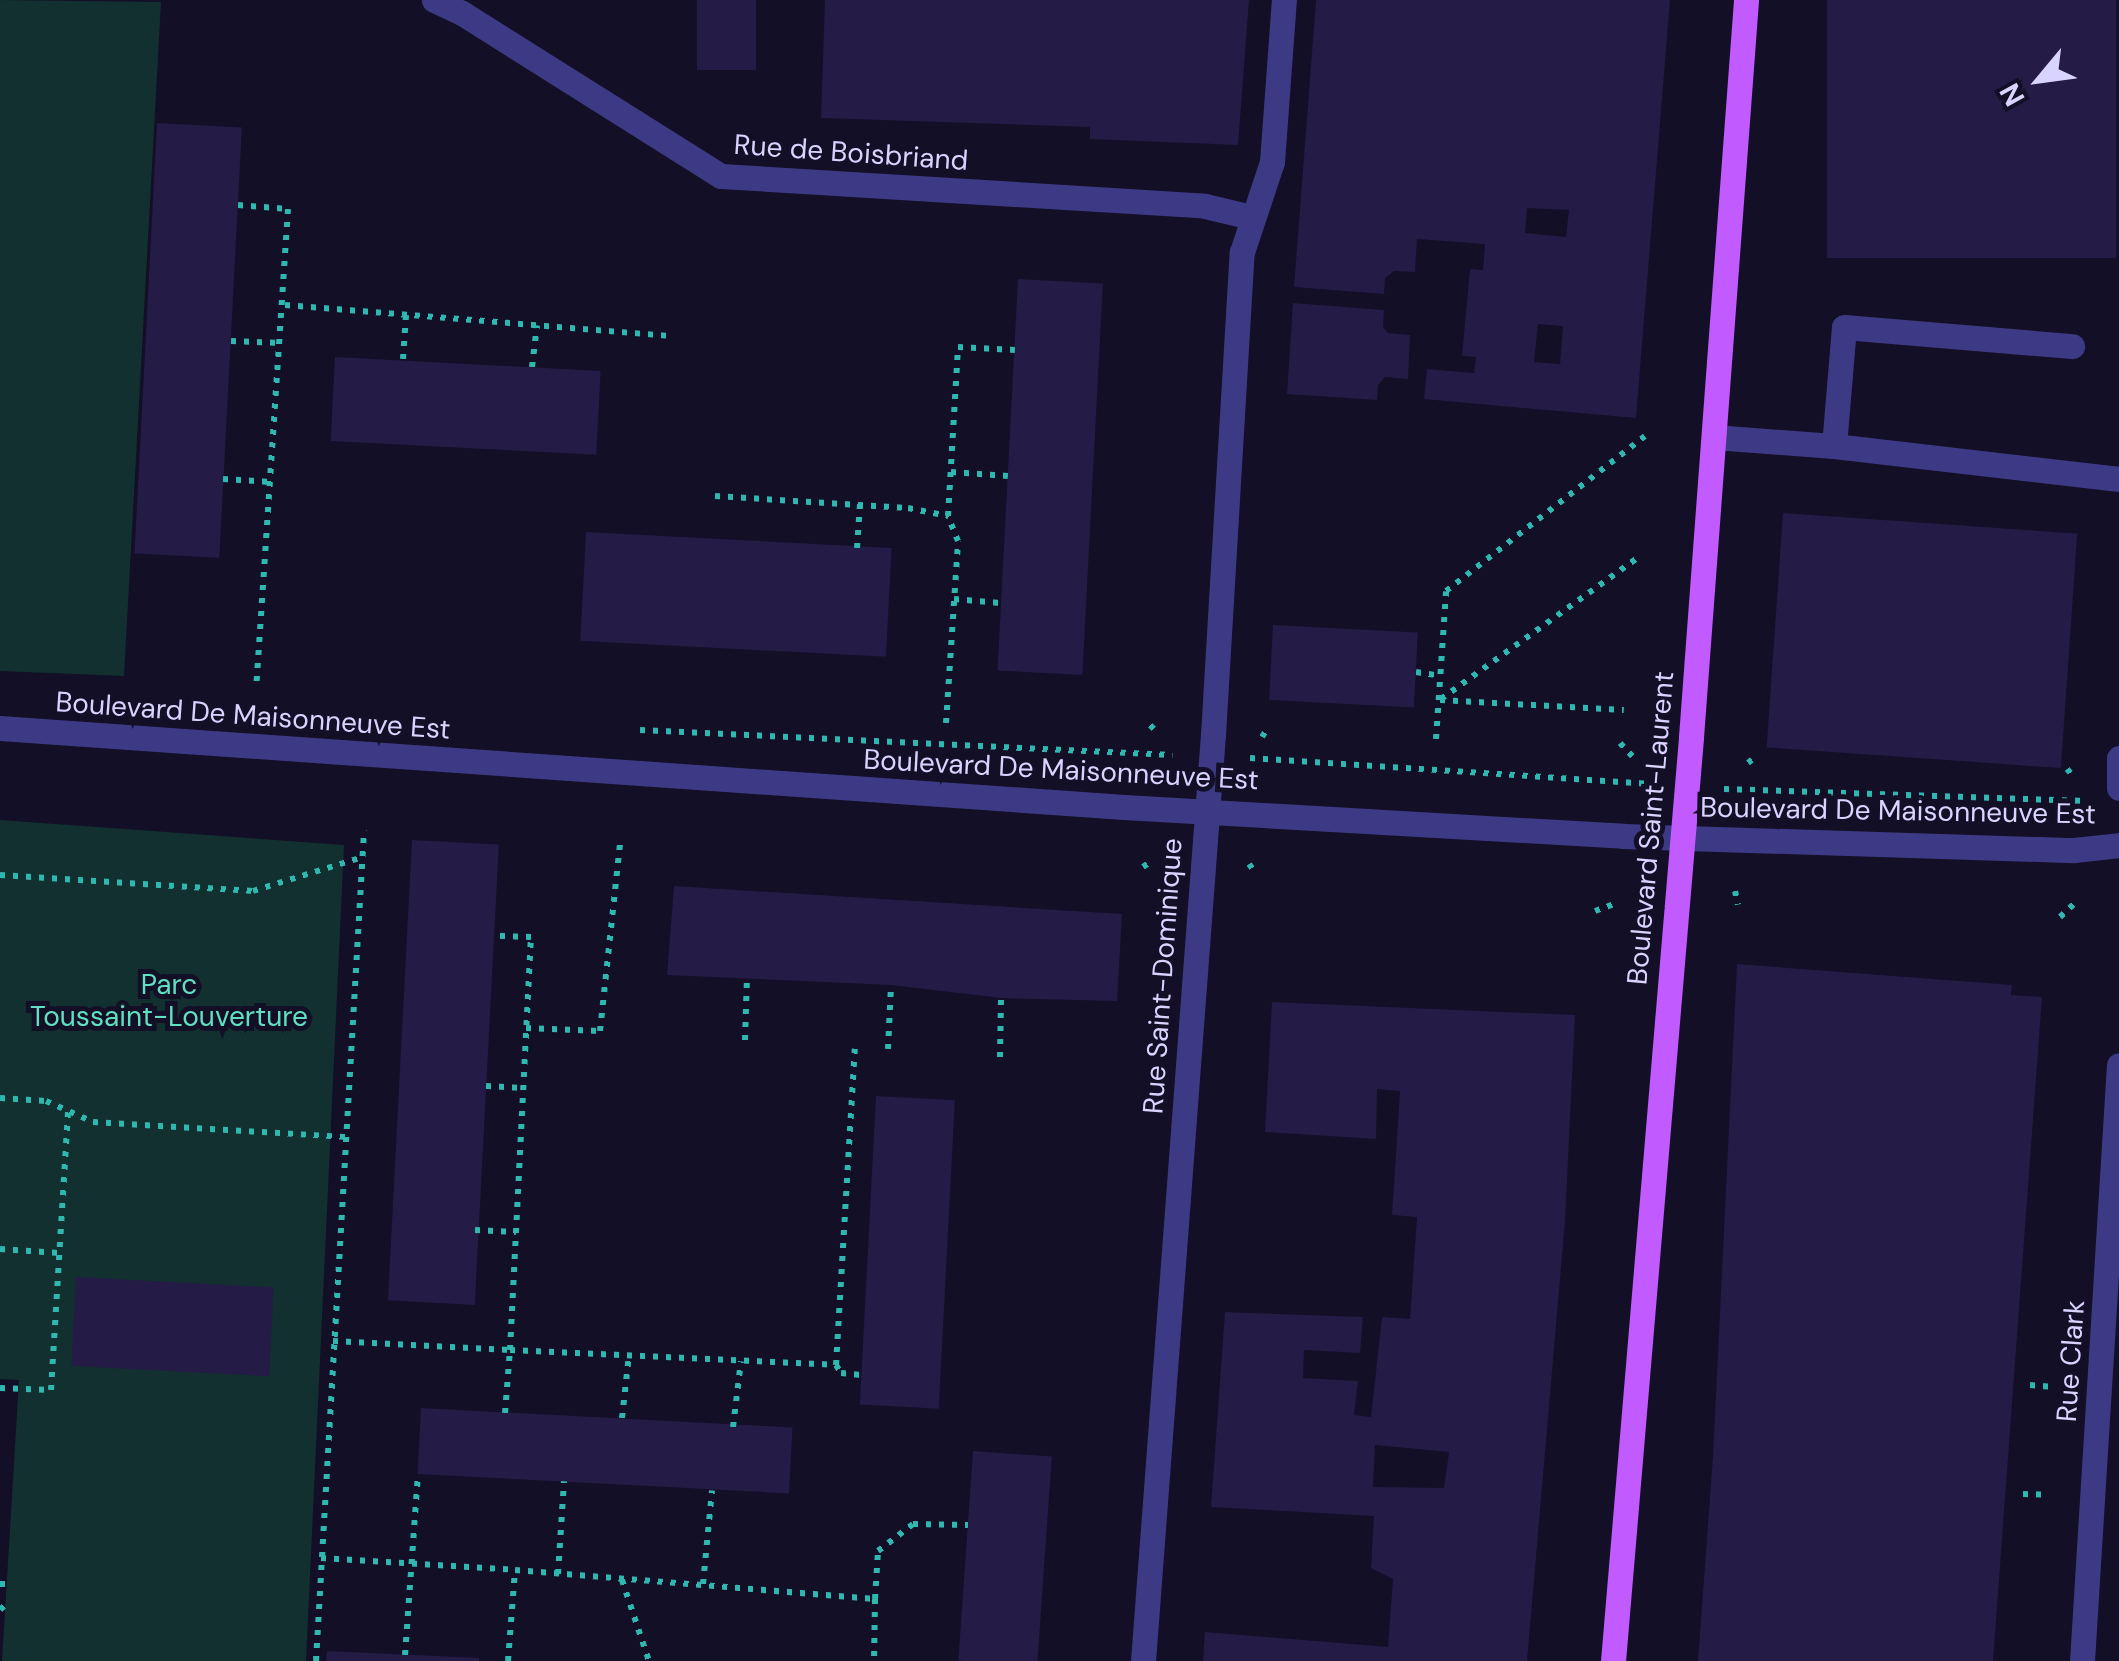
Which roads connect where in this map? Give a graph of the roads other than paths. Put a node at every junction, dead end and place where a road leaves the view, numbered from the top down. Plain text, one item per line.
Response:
1 (434, 0) edge
2 (1284, 0) edge
3 (1746, 0) edge
4 (463, 6) edge
5 (1251, 217) junction
6 (2072, 346) dead end
7 (1714, 437) junction
8 (1834, 446) junction
9 (2119, 479) edge
10 (0, 728) edge
11 (2119, 758) edge
12 (2119, 788) edge
13 (1204, 810) junction
14 (1680, 836) junction
15 (2119, 846) edge
16 (2119, 1065) edge
17 (2107, 1453) edge
18 (1143, 1661) edge
19 (1613, 1661) edge
20 (2082, 1661) edge

1 - 4 street, Rue de Boisbriand
2 - 5 street, Rue Saint-Dominique
3 - 7 main road, Boulevard Saint-Laurent
4 - 5 street, Rue de Boisbriand
5 - 13 street, Rue Saint-Dominique
6 - 8 street
7 - 8 street
7 - 14 main road, Boulevard Saint-Laurent
8 - 9 street
10 - 13 street, Boulevard De Maisonneuve Est
11 - 12 street
13 - 14 street, Boulevard De Maisonneuve Est
13 - 18 street, Rue Saint-Dominique
14 - 15 street, Boulevard De Maisonneuve Est
14 - 19 main road, Boulevard Saint-Laurent
16 - 17 street, Rue Clark
17 - 20 street, Rue Clark

